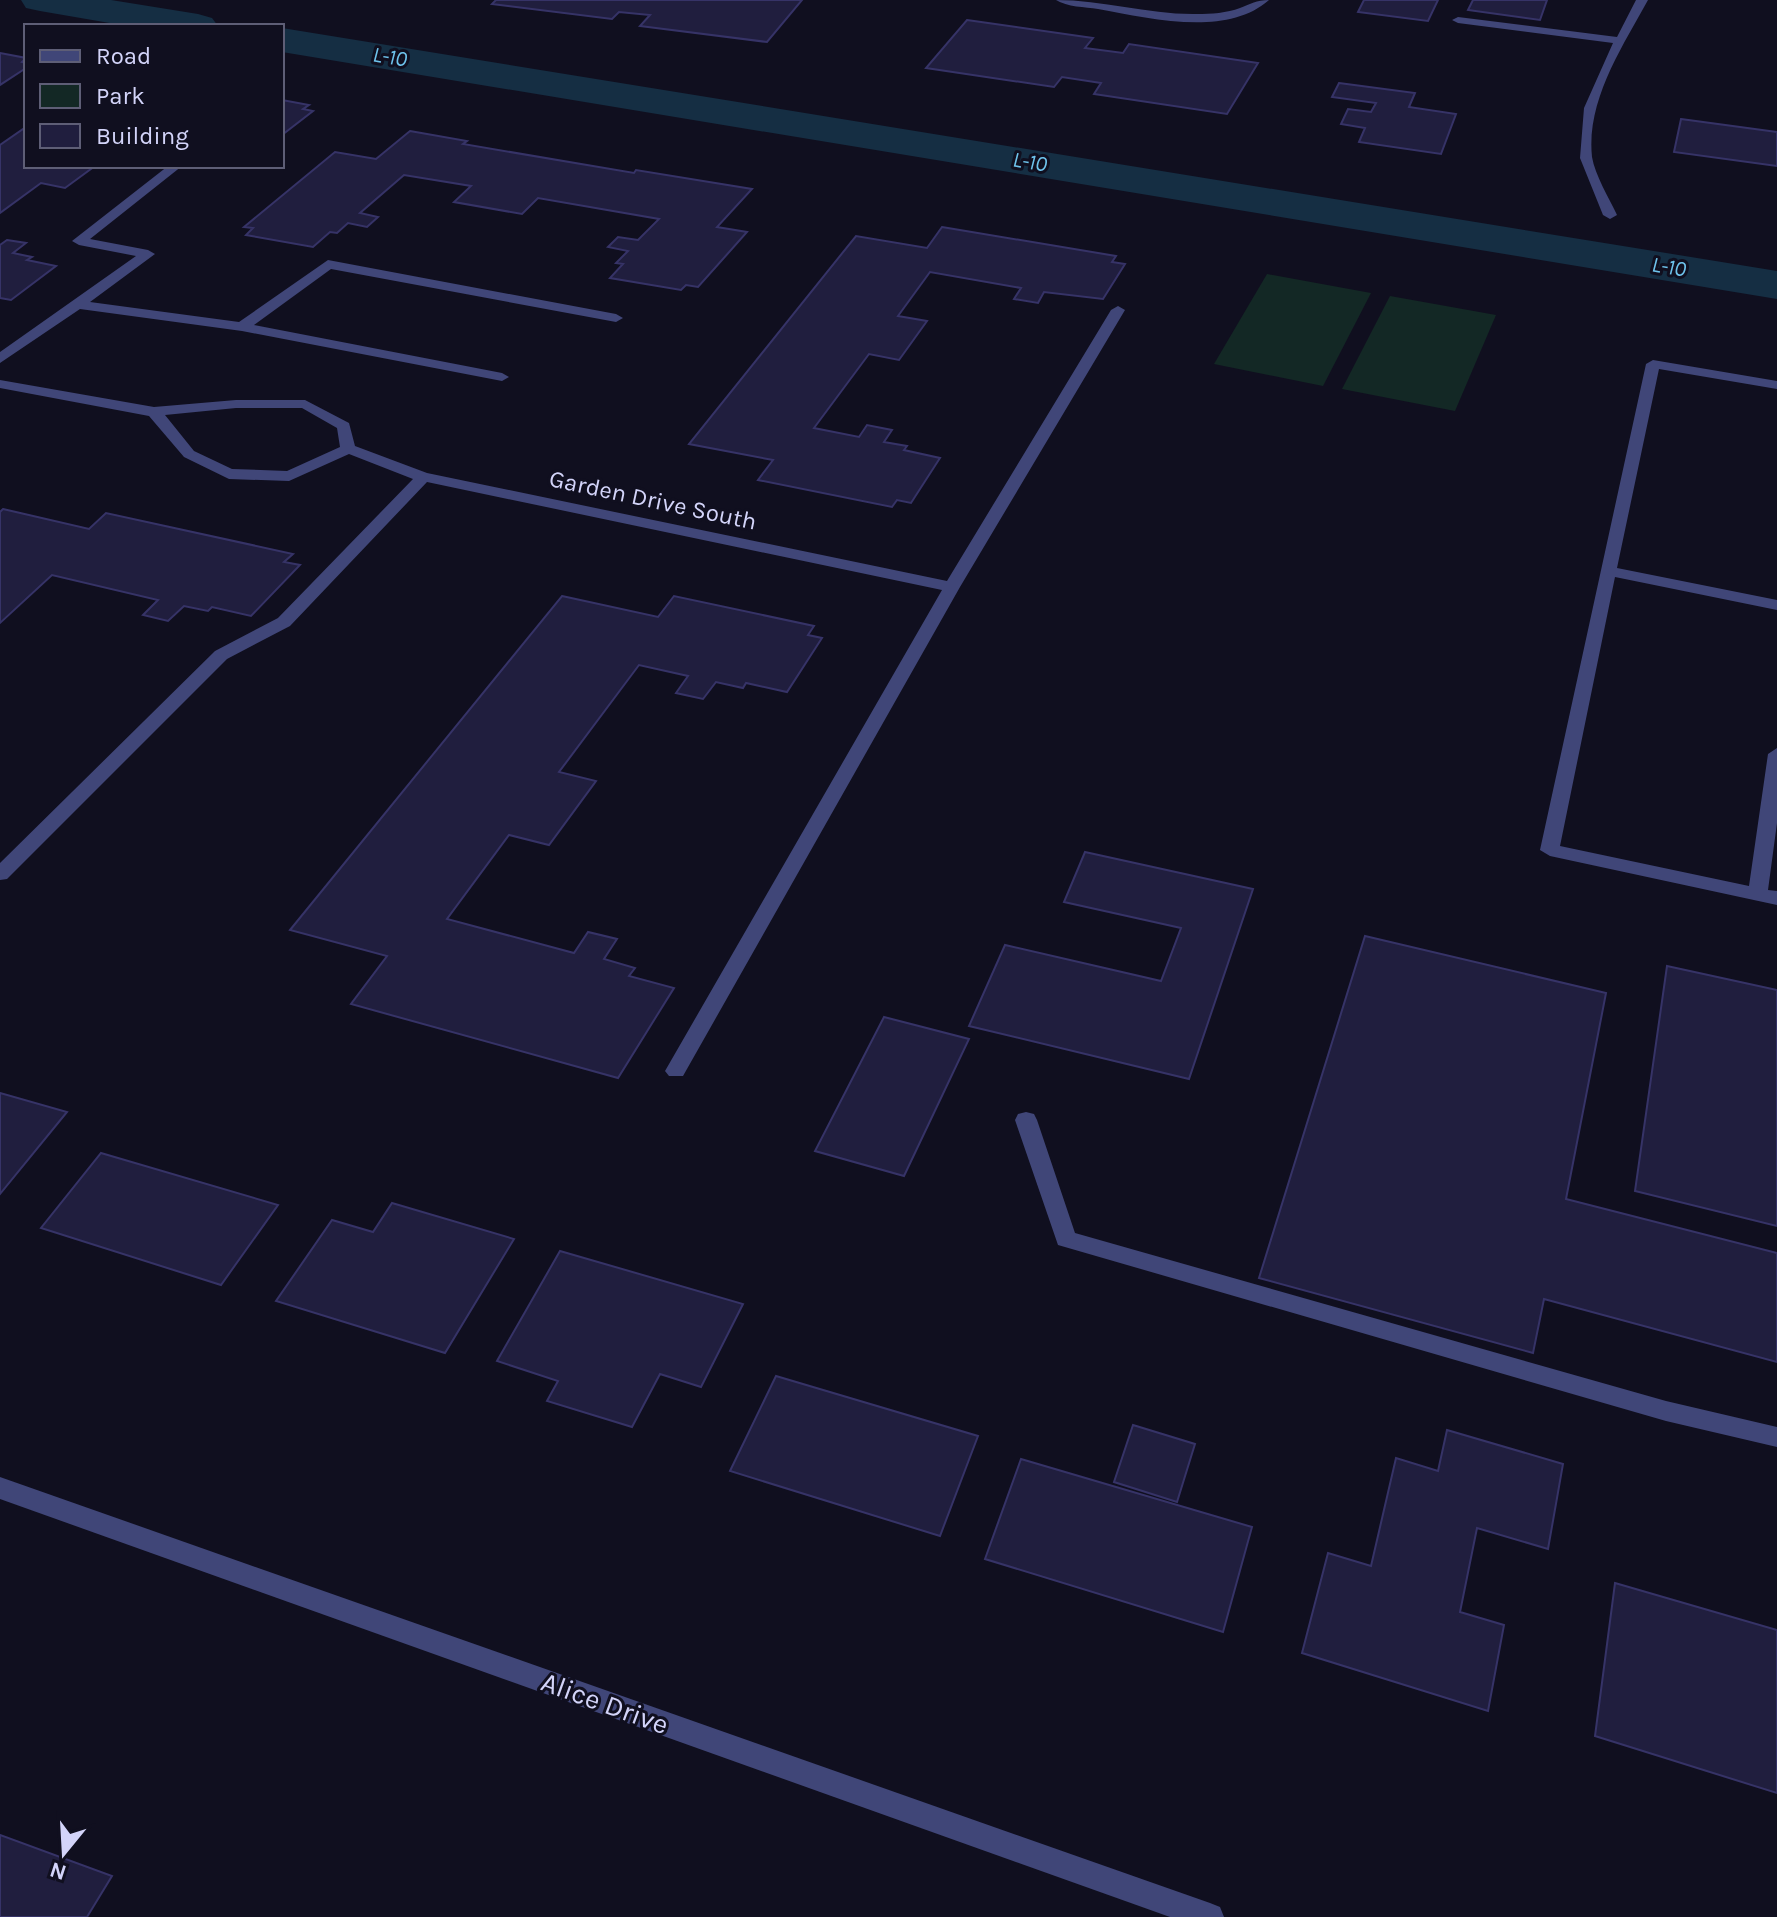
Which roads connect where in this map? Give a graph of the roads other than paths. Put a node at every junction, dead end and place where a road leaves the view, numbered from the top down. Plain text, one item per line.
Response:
1 (1062, 0) edge
2 (1263, 0) edge
3 (1642, 0) edge
4 (1458, 20) dead end
5 (1622, 41) junction
6 (173, 168) edge
7 (1610, 215) dead end
8 (77, 304) junction
9 (1118, 310) dead end
10 (616, 318) dead end
11 (242, 327) junction
12 (0, 359) edge
13 (502, 377) dead end
14 (0, 384) edge
15 (1777, 385) edge
16 (154, 412) junction
17 (348, 449) junction
18 (423, 477) junction
19 (1608, 571) junction
20 (952, 587) junction
21 (1777, 605) edge
22 (1777, 754) edge
23 (0, 874) edge
24 (1767, 896) edge
25 (676, 1071) dead end
26 (1026, 1120) dead end
27 (1777, 1437) edge
28 (0, 1488) edge
29 (1210, 1917) edge

1 - 2 street
3 - 5 street
4 - 5 street
5 - 7 street
6 - 8 street
8 - 11 street
8 - 12 street
9 - 20 street
10 - 11 street
11 - 13 street
14 - 16 street
15 - 19 street
16 - 17 street
16 - 17 street
17 - 18 street, Garden Drive South
18 - 20 street, Garden Drive South
18 - 23 street
19 - 21 street
19 - 24 street
20 - 25 street
22 - 24 street
26 - 27 street
28 - 29 street, Alice Drive

